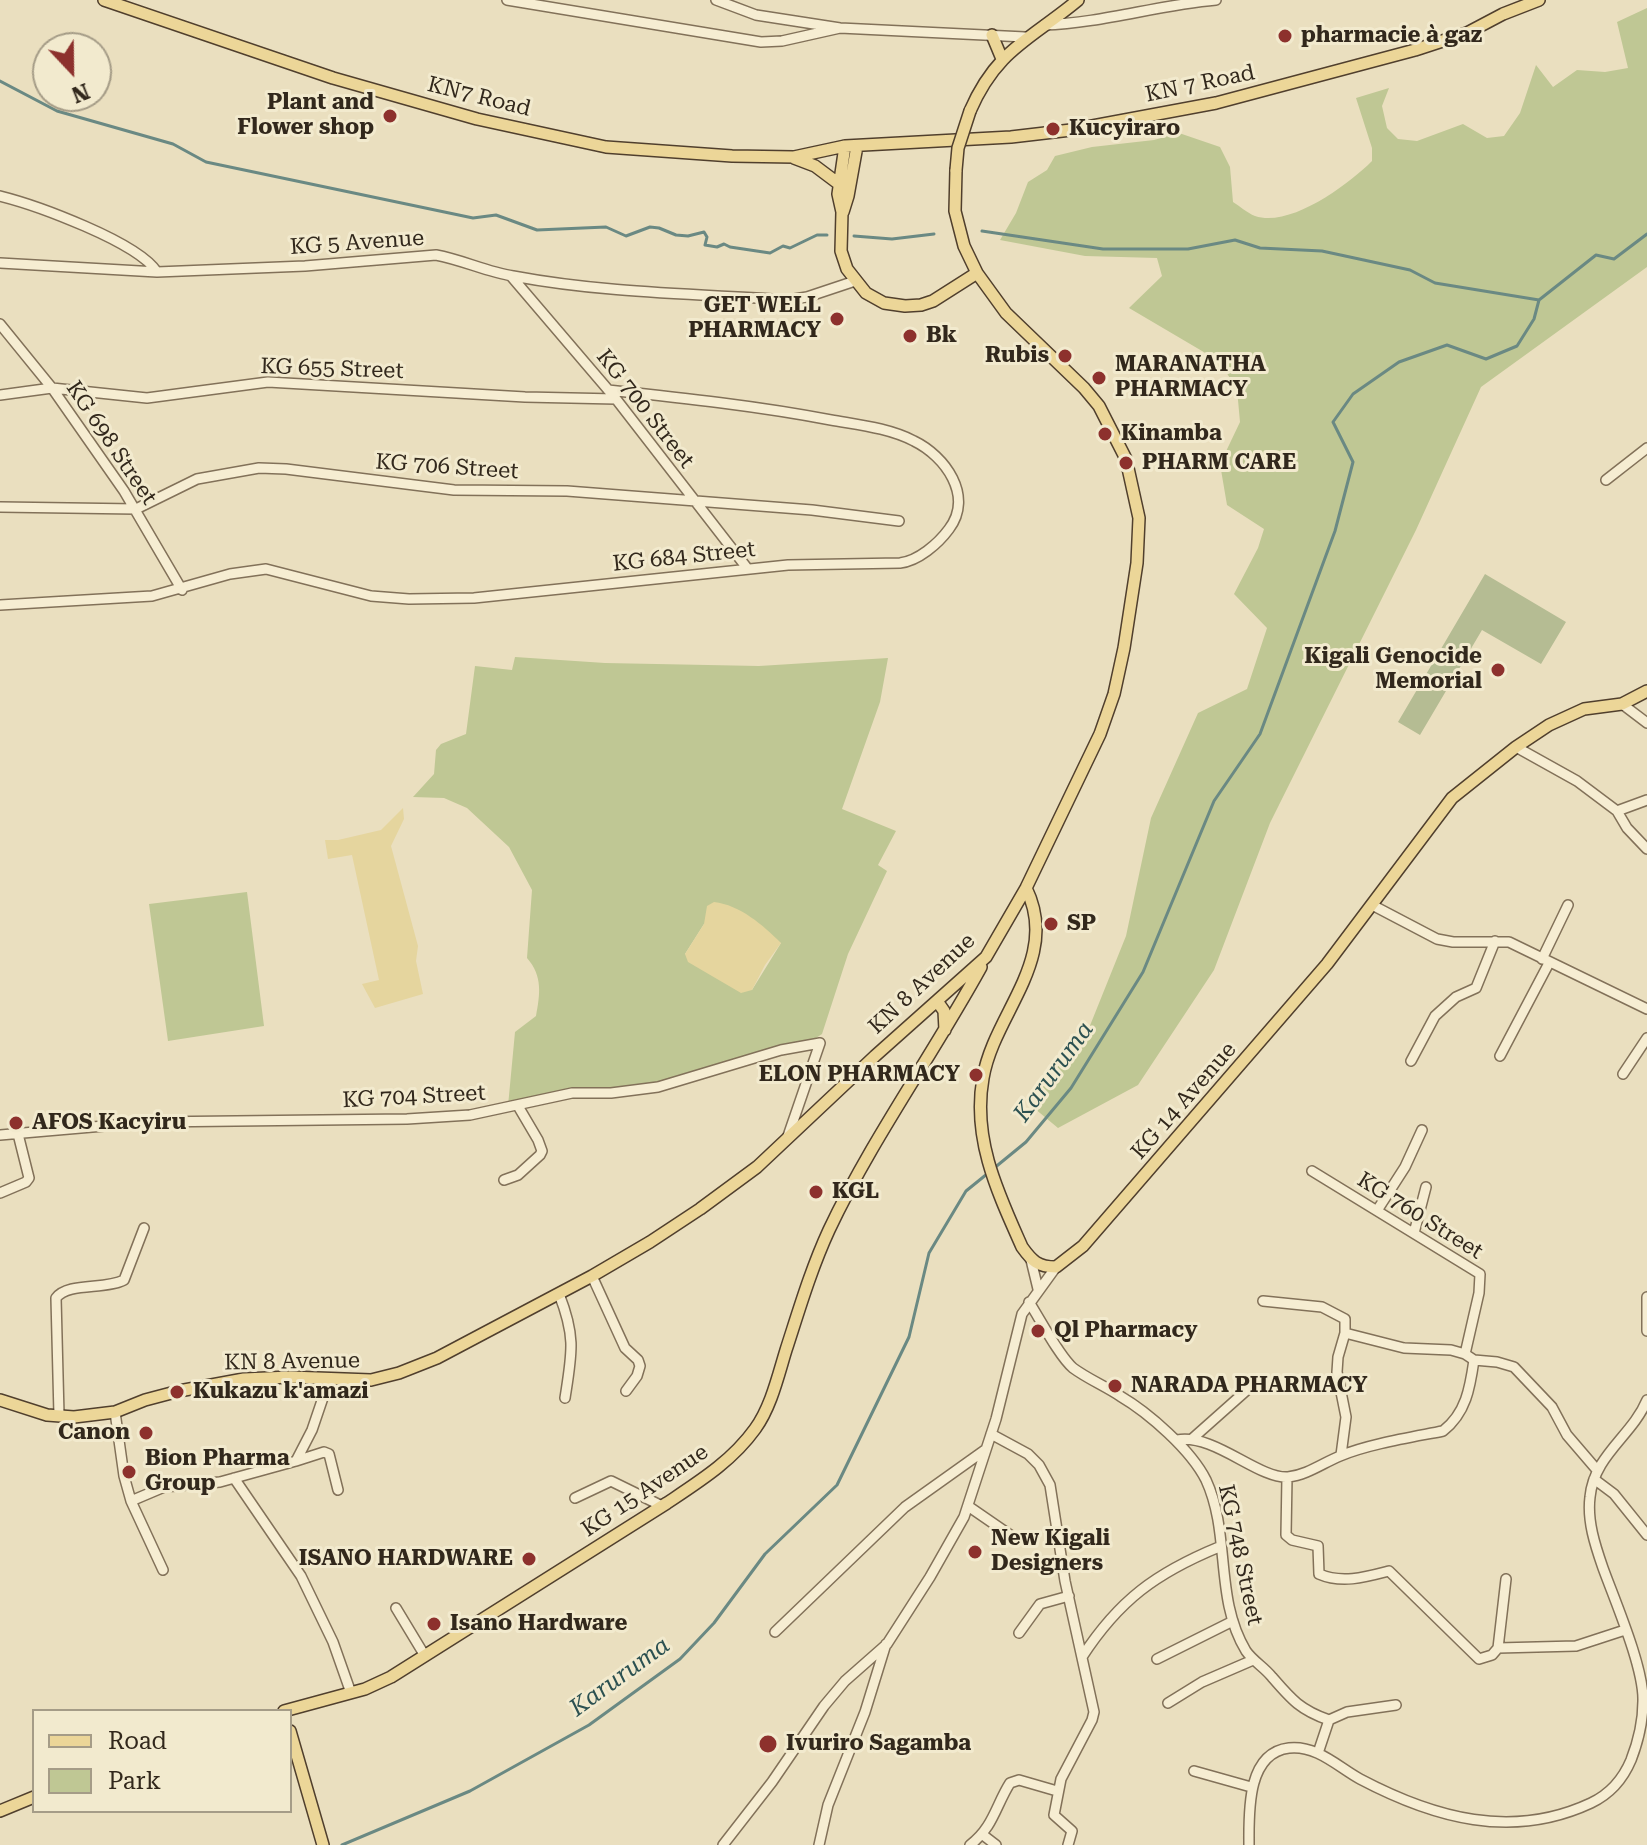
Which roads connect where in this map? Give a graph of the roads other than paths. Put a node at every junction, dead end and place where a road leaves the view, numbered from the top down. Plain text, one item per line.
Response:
1 (104, 0) edge
2 (507, 0) edge
3 (716, 0) edge
4 (1078, 0) edge
5 (1216, 0) edge
6 (1539, 0) edge
7 (1044, 25) junction
8 (840, 28) junction
9 (992, 35) junction
10 (1025, 37) junction
11 (1002, 59) junction
12 (881, 144) junction
13 (851, 146) junction
14 (794, 157) junction
15 (853, 168) junction
16 (839, 184) junction
17 (0, 196) edge
18 (842, 212) junction
19 (0, 263) edge
20 (157, 272) junction
21 (977, 273) junction
22 (511, 276) junction
23 (855, 281) junction
24 (0, 324) edge
25 (52, 388) junction
26 (608, 390) junction
27 (0, 395) edge
28 (616, 399) junction
29 (1647, 448) edge
30 (1606, 480) dead end
31 (696, 503) junction
32 (0, 507) edge
33 (136, 509) junction
34 (899, 521) dead end
35 (747, 568) junction
36 (182, 590) junction
37 (0, 605) edge
38 (1647, 691) edge
39 (1622, 704) junction
40 (1647, 723) edge
41 (1516, 747) junction
42 (1647, 800) edge
43 (1617, 811) junction
44 (1647, 849) edge
45 (1026, 888) junction
46 (1568, 905) dead end
47 (1374, 906) junction
48 (1495, 941) junction
49 (986, 957) junction
50 (1546, 961) junction
51 (950, 990) junction
52 (937, 1001) junction
53 (1647, 1009) edge
54 (957, 1010) junction
55 (923, 1016) junction
56 (945, 1028) junction
57 (1647, 1038) edge
58 (1500, 1056) dead end
59 (1411, 1061) dead end
60 (1623, 1074) dead end
61 (518, 1106) junction
62 (1422, 1130) dead end
63 (18, 1134) junction
64 (0, 1135) edge
65 (787, 1138) junction
66 (1312, 1171) dead end
67 (504, 1180) dead end
68 (1426, 1187) dead end
69 (0, 1193) edge
70 (1378, 1209) junction
71 (144, 1228) dead end
72 (1414, 1233) junction
73 (1031, 1260) junction
74 (1056, 1267) junction
75 (592, 1276) junction
76 (1038, 1289) junction
77 (559, 1294) junction
78 (1647, 1297) edge
79 (1263, 1301) dead end
80 (1029, 1302) junction
81 (1647, 1330) edge
82 (1345, 1333) junction
83 (1470, 1357) junction
84 (329, 1380) junction
85 (1247, 1390) dead end
86 (626, 1391) dead end
87 (565, 1398) dead end
88 (0, 1400) edge
89 (1647, 1400) edge
90 (115, 1412) junction
91 (59, 1415) junction
92 (991, 1434) junction
93 (1193, 1438) junction
94 (1177, 1440) junction
95 (985, 1450) junction
96 (1341, 1455) junction
97 (296, 1461) junction
98 (1596, 1474) junction
99 (1287, 1477) junction
100 (234, 1478) junction
101 (338, 1490) dead end
102 (575, 1498) dead end
103 (131, 1501) junction
104 (662, 1506) junction
105 (968, 1506) junction
106 (1647, 1535) edge
107 (1013, 1537) dead end
108 (1219, 1547) junction
109 (163, 1570) dead end
110 (1506, 1579) dead end
111 (1069, 1596) junction
112 (396, 1608) dead end
113 (1233, 1621) junction
114 (1625, 1630) junction
115 (775, 1632) dead end
116 (1019, 1633) dead end
117 (887, 1644) junction
118 (1498, 1648) junction
119 (425, 1656) junction
120 (1082, 1657) junction
121 (1157, 1659) dead end
122 (1253, 1660) junction
123 (351, 1693) junction
124 (1168, 1703) dead end
125 (1396, 1705) dead end
126 (291, 1709) edge
127 (1329, 1720) junction
128 (292, 1738) edge
129 (1636, 1747) junction
130 (1647, 1750) edge
131 (1318, 1753) junction
132 (1194, 1771) dead end
133 (1251, 1787) junction
134 (1057, 1791) junction
135 (32, 1798) edge
136 (0, 1811) edge
137 (983, 1835) junction
138 (323, 1845) edge
139 (723, 1845) edge
140 (819, 1845) edge
141 (970, 1845) edge
142 (996, 1845) edge
143 (1068, 1845) edge
144 (1249, 1845) edge

1 - 14 main road, KN7 Road
2 - 8 street
3 - 8 street
4 - 7 main road, KN 8 Avenue
5 - 7 street
6 - 12 main road, KN 7 Road
7 - 10 main road, KN 8 Avenue
8 - 9 street
9 - 10 street
9 - 11 main road
10 - 11 main road, KN 8 Avenue
11 - 21 main road, KN 8 Avenue, bridge
12 - 13 main road, KN 7 Road
12 - 15 main road
13 - 14 main road, KN7 Road
13 - 15 main road
13 - 16 main road
14 - 16 main road
15 - 18 main road
16 - 18 main road
17 - 20 street
18 - 23 main road
19 - 20 street, KG 5 Avenue
20 - 22 street, KG 5 Avenue
21 - 23 main road
21 - 45 main road, KN 8 Avenue
22 - 23 street, KG 5 Avenue
22 - 26 street, KG 700 Street
24 - 25 street, KG 698 Street
25 - 27 street, KG 655 Street
25 - 28 street, KG 655 Street
25 - 33 street, KG 698 Street
26 - 28 street, KG 700 Street
26 - 35 street, KG 684 Street
28 - 31 street, KG 700 Street
29 - 30 street
31 - 33 street, KG 706 Street
31 - 34 street, KG 706 Street
31 - 35 street, KG 700 Street
32 - 33 street, KG 706 Street
33 - 36 street, KG 698 Street
35 - 36 street, KG 684 Street
36 - 37 street, KG 684 Street
38 - 39 main road, KG 14 Avenue
39 - 40 street
39 - 41 main road, KG 14 Avenue
41 - 43 street
41 - 47 main road, KG 14 Avenue
42 - 43 street
43 - 44 street
45 - 49 main road, KN 8 Avenue
45 - 73 main road
46 - 50 street
47 - 48 street
47 - 74 main road, KG 14 Avenue
48 - 50 street
48 - 59 street
49 - 51 main road, KN 8 Avenue
49 - 54 main road, KG 15 Avenue
50 - 53 street
50 - 58 street
51 - 52 main road, KN 8 Avenue
51 - 54 main road
52 - 55 main road, KN 8 Avenue
52 - 56 main road
54 - 56 main road, KG 15 Avenue
55 - 56 main road
55 - 65 main road, KN 8 Avenue
56 - 104 main road, KG 15 Avenue
57 - 60 street
61 - 63 street, KG 704 Street
61 - 65 street, KG 704 Street
61 - 67 street
62 - 70 street
63 - 64 street, KG 704 Street
63 - 69 street
65 - 75 main road, KN 8 Avenue
66 - 70 street, KG 760 Street
68 - 72 street
70 - 72 street, KG 760 Street
71 - 91 street
72 - 83 street, KG 760 Street
73 - 74 main road
73 - 76 street
74 - 76 street
75 - 77 main road, KN 8 Avenue
75 - 86 street
76 - 80 street
77 - 84 main road, KN 8 Avenue
77 - 87 street
78 - 81 street
79 - 82 street
80 - 92 street
80 - 94 street, KG 748 Street
82 - 83 street
82 - 96 street
83 - 96 street
83 - 98 street
84 - 90 main road, KN 8 Avenue
84 - 97 street
85 - 93 street
88 - 91 main road, KN 8 Avenue
89 - 98 street
90 - 91 main road, KN 8 Avenue
90 - 103 street
92 - 95 street
92 - 111 street
93 - 94 street
93 - 99 street
94 - 108 street, KG 748 Street
95 - 105 street
95 - 115 street
96 - 99 street
97 - 100 street
97 - 101 street
98 - 106 street
98 - 114 street
99 - 118 street
100 - 103 street
100 - 123 street
102 - 104 street
103 - 109 street
104 - 119 main road, KG 15 Avenue
105 - 107 street
105 - 117 street
108 - 113 street, KG 748 Street
108 - 120 street
110 - 118 street
111 - 116 street
111 - 120 street
112 - 119 street
113 - 121 street
113 - 122 street, KG 748 Street
114 - 118 street
114 - 129 street
117 - 139 street
117 - 140 street
119 - 123 main road, KG 15 Avenue
120 - 134 street
122 - 124 street
122 - 127 street, KG 748 Street
123 - 126 main road, KG 15 Avenue
125 - 127 street
127 - 131 street
128 - 138 main road
129 - 130 street
129 - 131 street
131 - 133 street
132 - 133 street
133 - 144 street
134 - 137 street
134 - 143 street
135 - 136 main road
137 - 141 street
137 - 142 street

